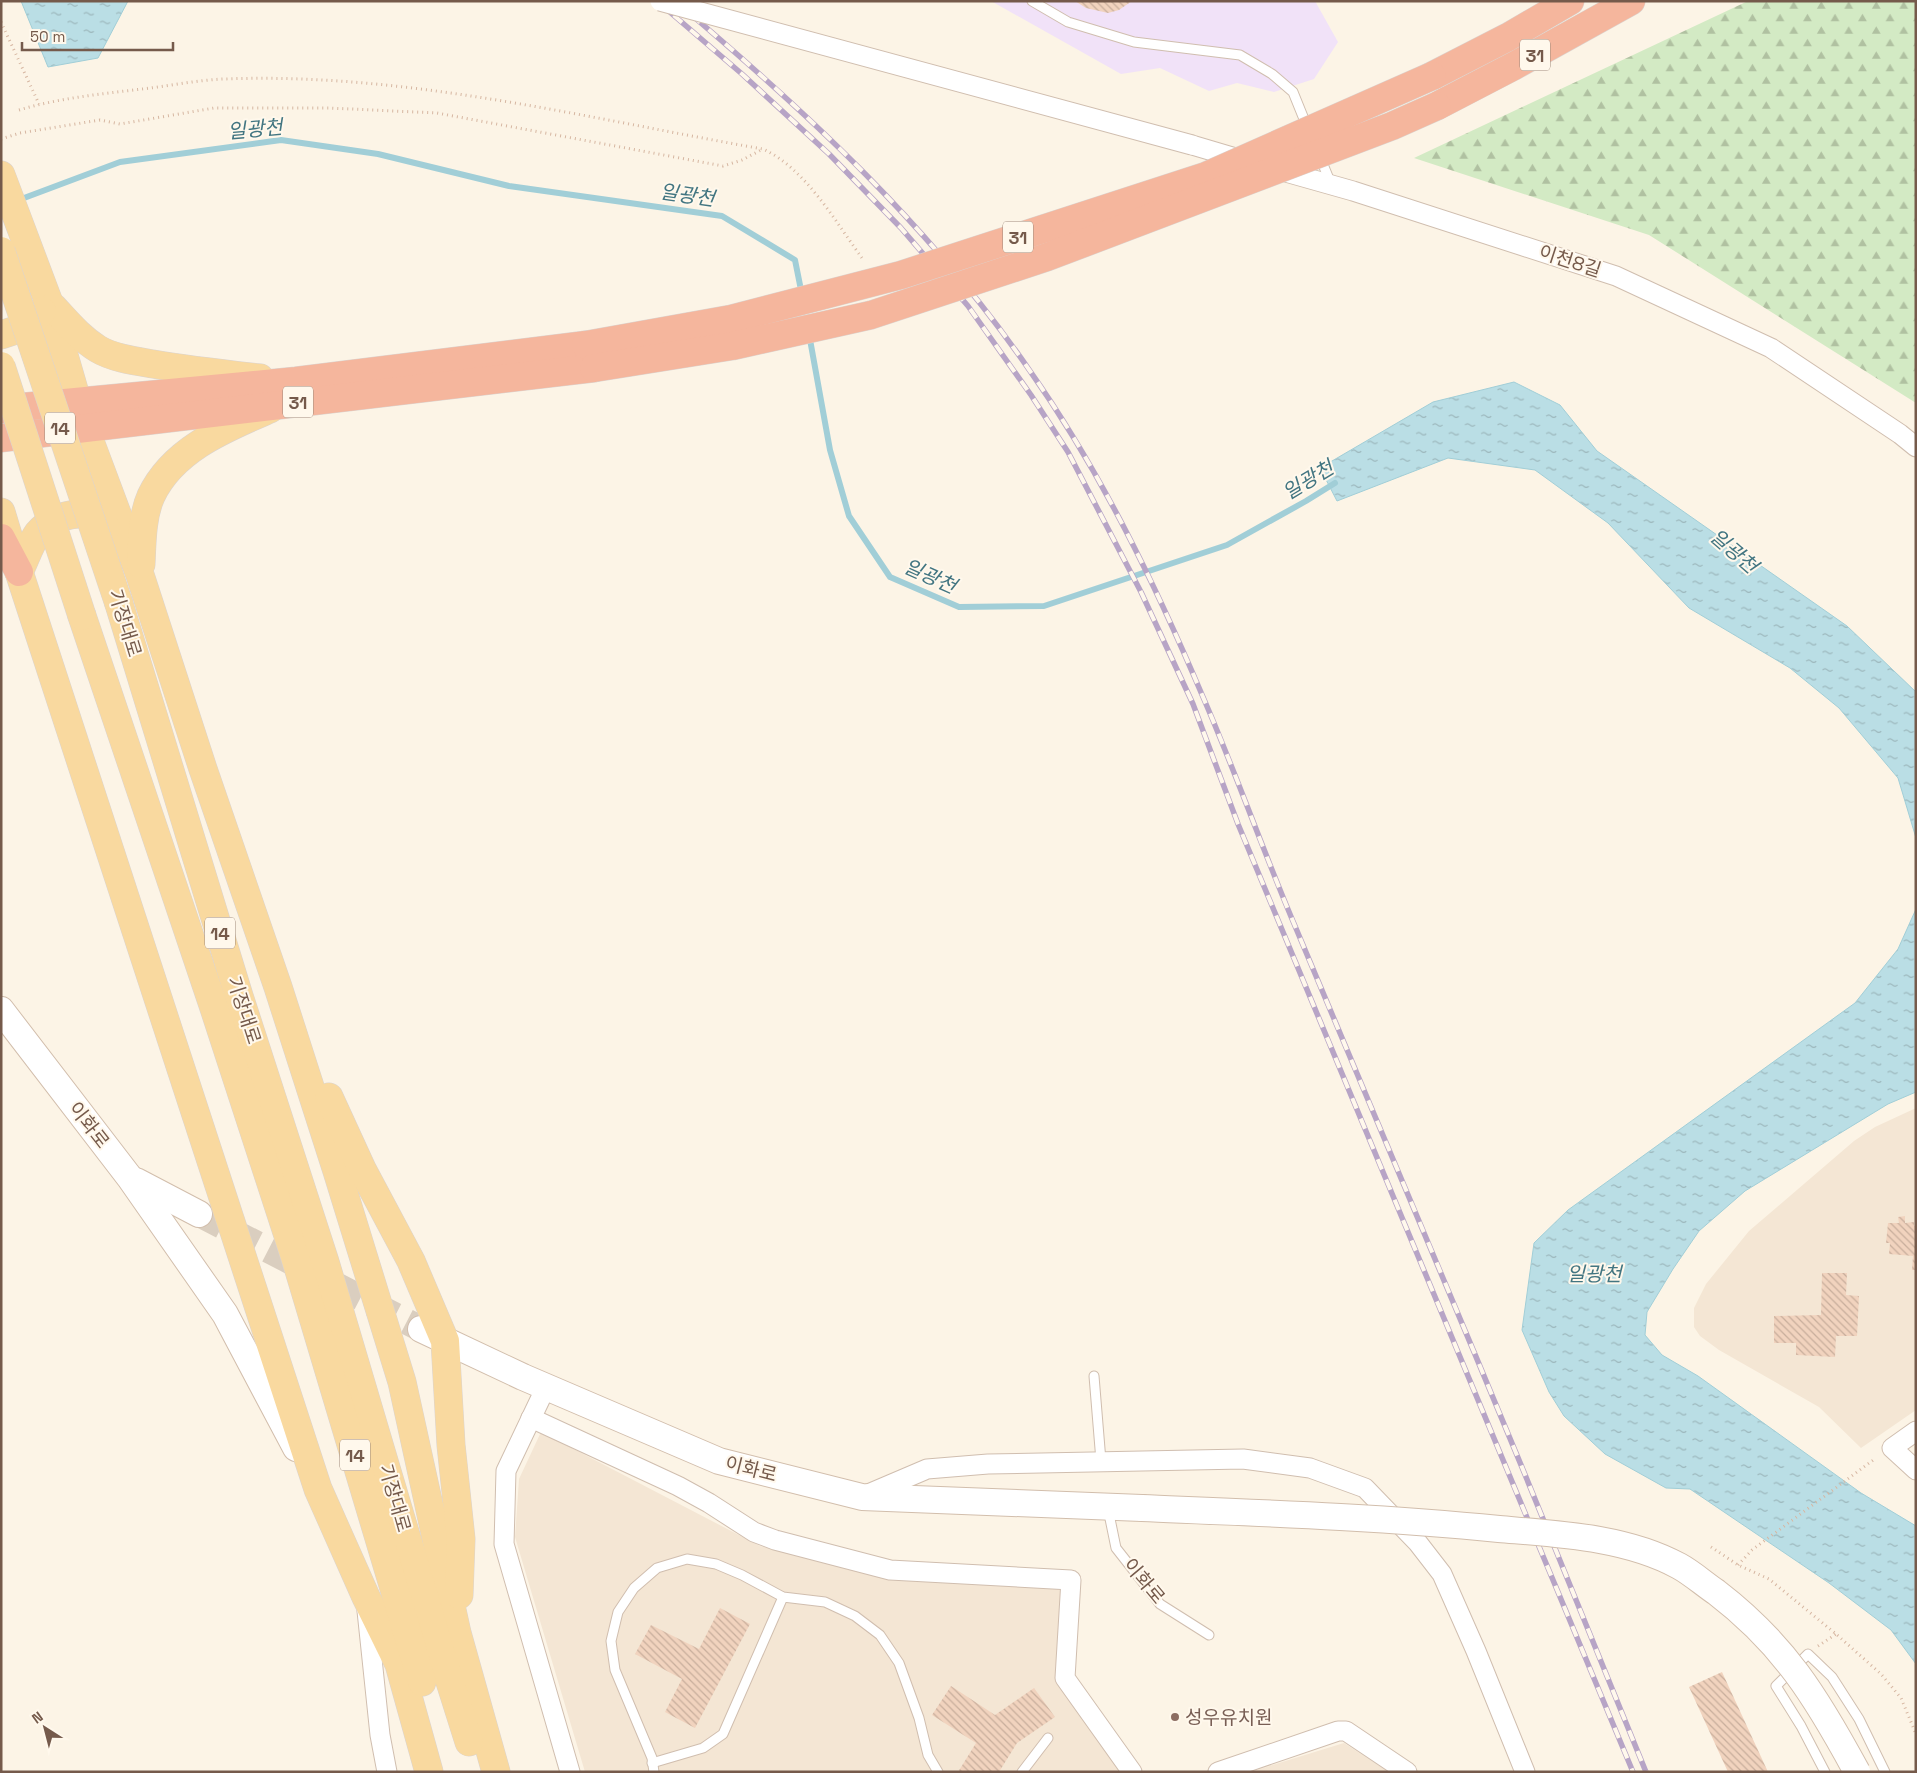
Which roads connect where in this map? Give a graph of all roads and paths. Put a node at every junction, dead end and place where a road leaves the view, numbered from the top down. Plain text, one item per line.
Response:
1 (660, 1) edge
2 (1032, 1) edge
3 (1570, 1) edge
4 (1631, 1) edge
5 (1, 22) edge
6 (38, 104) junction
7 (19, 110) dead end
8 (1, 140) edge
9 (763, 150) junction
10 (1, 175) edge
11 (1332, 186) junction
12 (1, 251) edge
13 (862, 258) dead end
14 (44, 291) junction
15 (1, 335) edge
16 (590, 356) junction
17 (1, 366) edge
18 (296, 381) junction
19 (78, 402) junction
20 (280, 404) junction
21 (1, 409) edge
22 (85, 428) junction
23 (1, 438) edge
24 (1916, 447) edge
25 (1, 512) edge
26 (1, 538) edge
27 (19, 572) junction
28 (140, 576) junction
29 (278, 987) junction
30 (1, 1010) edge
31 (130, 1178) junction
32 (199, 1214) tunnel mouth
33 (433, 1335) junction
34 (1094, 1376) dead end
35 (546, 1387) junction
36 (531, 1418) junction
37 (1916, 1431) edge
38 (1875, 1459) dead end
39 (1101, 1461) junction
40 (1916, 1470) edge
41 (318, 1489) junction
42 (862, 1497) junction
43 (1107, 1507) junction
44 (1711, 1547) dead end
45 (1738, 1565) junction
46 (366, 1597) junction
47 (784, 1597) junction
48 (457, 1634) junction
49 (1836, 1634) junction
50 (1210, 1635) dead end
51 (1808, 1654) junction
52 (1916, 1734) edge
53 (1048, 1738) dead end
54 (653, 1767) edge
55 (387, 1772) edge
56 (429, 1772) edge
57 (449, 1772) edge
58 (479, 1772) edge
59 (496, 1772) edge
60 (570, 1772) edge
61 (938, 1772) edge
62 (1022, 1772) edge
63 (1132, 1772) edge
64 (1218, 1772) edge
65 (1407, 1772) edge
66 (1525, 1772) edge
67 (1825, 1772) edge
68 (1856, 1772) edge
69 (1885, 1772) edge

1 - 11 street, 이천8길, bridge
2 - 11 lane
3 - 16 highway, 31, bridge
4 - 16 highway, 31, bridge
5 - 6 path
6 - 7 path
6 - 9 path
8 - 9 path
9 - 13 path
10 - 14 main road
11 - 24 street, 이천8길
12 - 58 main road, 기장대로 / 14, bridge
14 - 15 main road
14 - 18 main road
14 - 19 main road
16 - 18 highway, 31
16 - 20 highway, 31
17 - 57 main road, 기장대로 / 14, bridge
18 - 19 highway, 31
19 - 21 highway, 31
19 - 22 main road
20 - 22 highway, 31
20 - 28 main road
22 - 23 highway, 31
22 - 28 main road
25 - 27 main road
26 - 27 highway
27 - 28 main road
27 - 41 main road
28 - 29 main road
29 - 33 main road
29 - 48 main road
30 - 31 main road, 이화로
31 - 32 main road, 이화로
31 - 41 main road
33 - 35 main road, 이화로
33 - 48 main road
34 - 39 lane
35 - 36 street
35 - 42 main road, 이화로
36 - 60 street
36 - 63 street
37 - 40 street
38 - 45 path
39 - 42 street
39 - 66 street
41 - 46 main road
42 - 43 main road, 이화로
43 - 50 lane, 이화로
43 - 68 main road, 이화로, bridge
44 - 45 path
45 - 49 path
46 - 55 street
46 - 56 main road
47 - 54 lane
47 - 54 lane
47 - 61 lane
48 - 59 main road
49 - 51 path
49 - 52 path
51 - 67 lane
51 - 69 lane
53 - 62 lane
64 - 65 street

